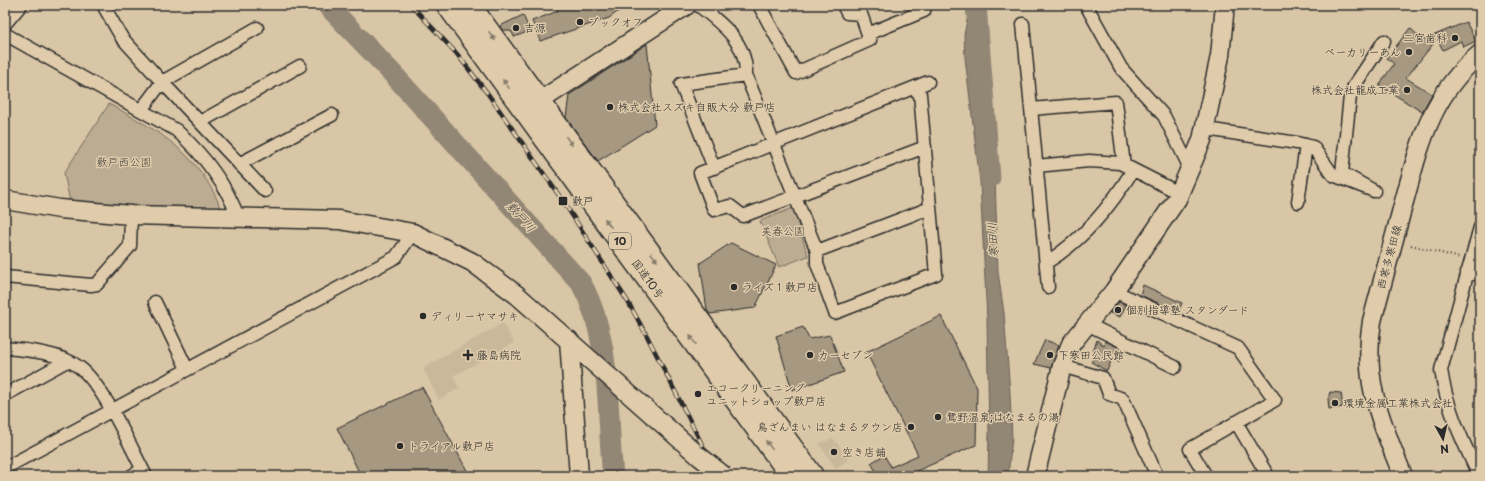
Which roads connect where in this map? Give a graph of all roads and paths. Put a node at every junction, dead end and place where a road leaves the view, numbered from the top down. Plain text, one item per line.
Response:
1 (22, 5) edge
2 (103, 5) edge
3 (448, 5) edge
4 (469, 5) edge
5 (687, 5) edge
6 (698, 5) edge
7 (759, 5) edge
8 (843, 5) edge
9 (925, 5) edge
10 (1086, 5) edge
11 (1225, 5) edge
12 (5, 24) edge
13 (1022, 24) dead end
14 (257, 28) dead end
15 (5, 34) edge
16 (868, 34) junction
17 (1384, 41) dead end
18 (1480, 54) edge
19 (300, 66) dead end
20 (746, 75) junction
21 (162, 82) junction
22 (928, 82) dead end
23 (913, 88) junction
24 (532, 106) junction
25 (1031, 109) junction
26 (141, 110) junction
27 (332, 115) dead end
28 (200, 122) junction
29 (1206, 129) junction
30 (774, 144) junction
31 (1306, 145) junction
32 (925, 147) junction
33 (239, 164) junction
34 (1036, 166) junction
35 (714, 168) junction
36 (1128, 168) junction
37 (1190, 168) junction
38 (265, 191) dead end
39 (1179, 193) junction
40 (795, 196) junction
41 (5, 200) edge
42 (1298, 202) dead end
43 (930, 208) junction
44 (131, 215) junction
45 (239, 219) junction
46 (1480, 227) edge
47 (413, 233) junction
48 (1411, 245) dead end
49 (816, 251) junction
50 (1046, 262) junction
51 (1469, 266) junction
52 (1480, 275) edge
53 (5, 277) edge
54 (1048, 287) dead end
55 (1114, 291) junction
56 (155, 302) dead end
57 (1087, 324) junction
58 (569, 340) junction
59 (5, 348) edge
60 (67, 361) junction
61 (1062, 366) junction
62 (1175, 366) dead end
63 (187, 369) junction
64 (5, 395) edge
65 (111, 411) junction
66 (1236, 422) junction
67 (5, 468) edge
68 (144, 473) edge
69 (131, 476) edge
70 (579, 476) edge
71 (724, 476) edge
72 (792, 476) edge
73 (812, 476) edge
74 (1035, 476) edge
75 (1157, 476) edge
76 (1206, 476) edge
77 (1268, 476) edge
78 (1403, 476) edge
79 (1479, 476) edge

1 - 12 street
2 - 21 street
24 -> 3 highway, 国道10号 / 10
4 -> 24 highway, 国道10号 / 10
5 - 24 street
6 - 20 street
7 - 16 street
8 - 16 street
9 - 16 street
10 - 37 street
11 - 29 street
13 - 25 street
14 - 21 street
15 - 26 street
17 - 31 street
18 - 78 street, 西寒多寒田線
19 - 28 street
20 - 30 street
20 - 35 street
21 - 26 street
21 - 28 street
22 - 23 street
23 - 30 street
23 - 32 street
72 -> 24 highway, 国道10号 / 10
24 -> 73 highway, 国道10号 / 10
25 - 34 street
25 - 36 street
26 - 45 street
27 - 33 street
28 - 33 street
29 - 31 street
29 - 37 street
30 - 35 street
30 - 40 street
31 - 42 street
32 - 40 street
32 - 43 street
33 - 38 street
34 - 36 street
34 - 50 street
35 - 40 street
36 - 39 street
36 - 50 street
37 - 39 street
39 - 55 street
40 - 49 street
41 - 44 street
43 - 49 street
43 - 49 street
44 - 45 street
44 - 53 street
45 - 47 street
46 - 51 street
47 - 58 street
47 - 63 street
48 - 51 path
50 - 54 street
51 - 52 street
51 - 79 street
55 - 57 street
55 - 66 street
56 - 63 street
57 - 61 street
57 - 62 street
58 - 70 street
58 - 71 street, bridge
59 - 60 street
60 - 64 street
60 - 65 street
61 - 74 street
61 - 75 street
63 - 65 street
65 - 67 street
65 - 68 street
66 - 76 street
66 - 77 street
68 - 69 street

